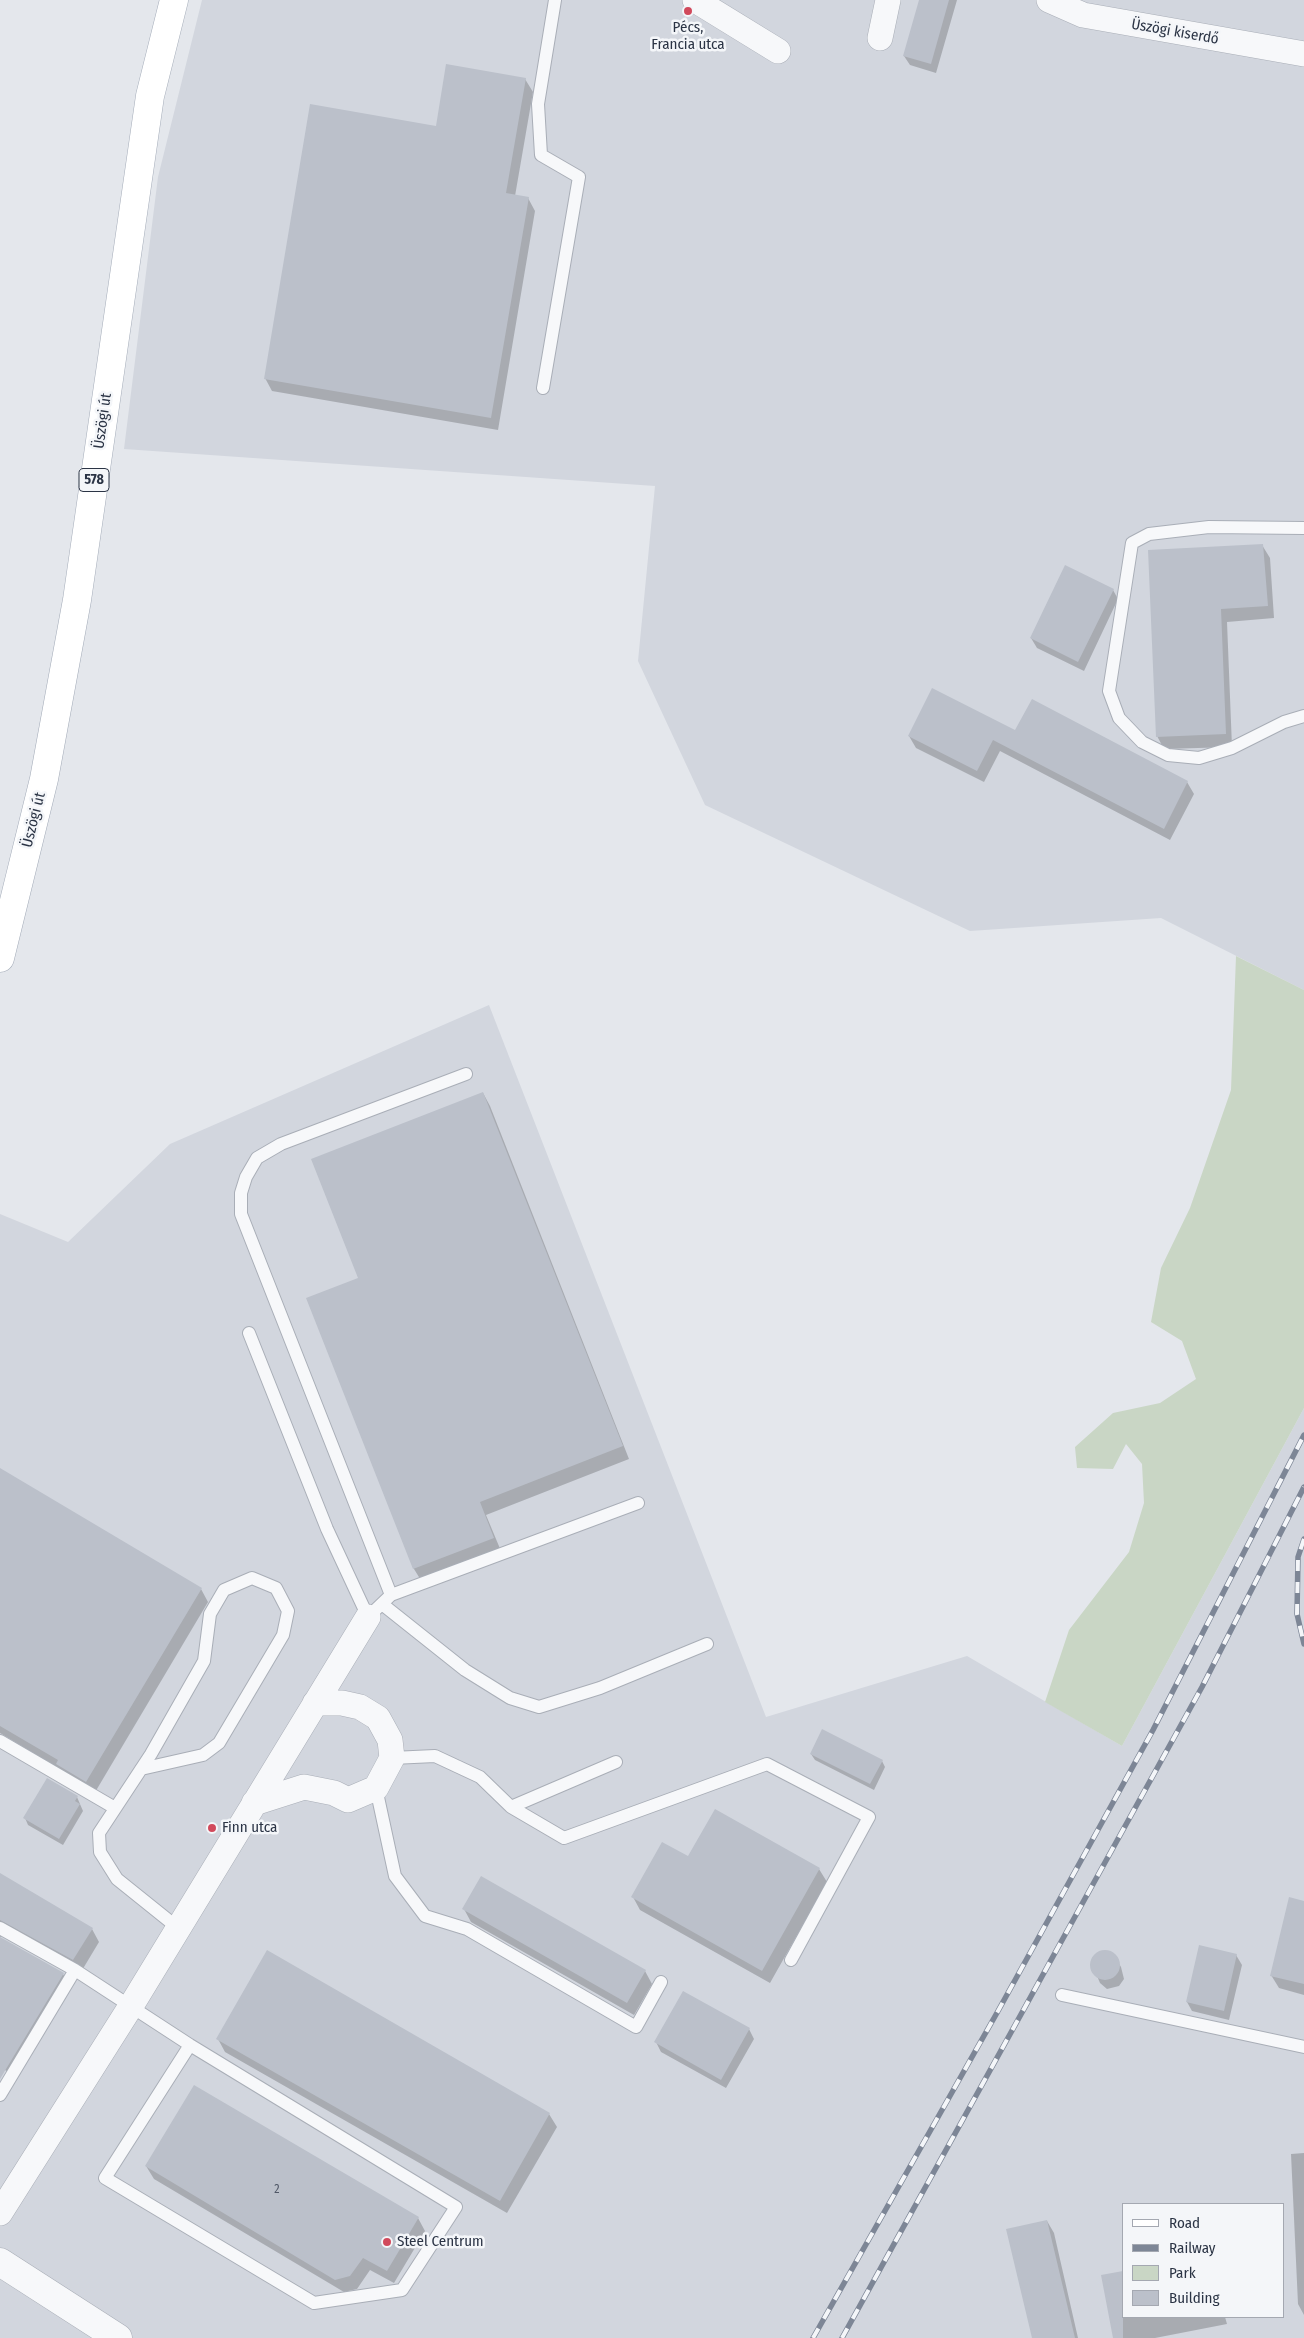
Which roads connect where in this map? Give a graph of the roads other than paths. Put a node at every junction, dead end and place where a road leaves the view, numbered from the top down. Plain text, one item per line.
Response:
1 (174, 0) edge
2 (555, 0) edge
3 (695, 0) edge
4 (888, 0) edge
5 (1049, 0) edge
6 (880, 38) dead end
7 (778, 51) dead end
8 (1304, 54) edge
9 (543, 388) dead end
10 (1304, 528) edge
11 (1304, 716) edge
12 (0, 958) edge
13 (466, 1074) dead end
14 (249, 1334) dead end
15 (638, 1503) dead end
16 (380, 1605) junction
17 (707, 1644) dead end
18 (315, 1703) junction
19 (0, 1741) edge
20 (392, 1758) junction
21 (616, 1762) dead end
22 (141, 1769) junction
23 (376, 1788) junction
24 (254, 1803) junction
25 (511, 1806) junction
26 (115, 1808) junction
27 (0, 1928) edge
28 (178, 1928) junction
29 (790, 1960) dead end
30 (75, 1970) junction
31 (661, 1982) dead end
32 (1062, 1995) dead end
33 (131, 2006) junction
34 (190, 2045) junction
35 (1304, 2046) edge
36 (0, 2095) edge
37 (0, 2213) edge
38 (0, 2262) edge
39 (118, 2338) edge

1 - 12 main road, Üszögi út / 578
2 - 9 lane
3 - 7 street
4 - 6 street
5 - 8 street, Üszögi kiserdő
10 - 11 lane
13 - 16 lane
14 - 16 lane
15 - 16 lane
16 - 17 lane
16 - 18 street
18 - 20 street
18 - 24 street
19 - 26 lane
20 - 23 street
20 - 25 lane
21 - 25 lane
22 - 22 lane
22 - 26 lane
23 - 24 street
23 - 31 lane
24 - 28 street
25 - 29 lane
26 - 28 lane
27 - 30 lane
28 - 33 street
30 - 33 lane
30 - 36 lane
32 - 35 lane
33 - 34 lane
33 - 37 street
34 - 34 lane
38 - 39 street

